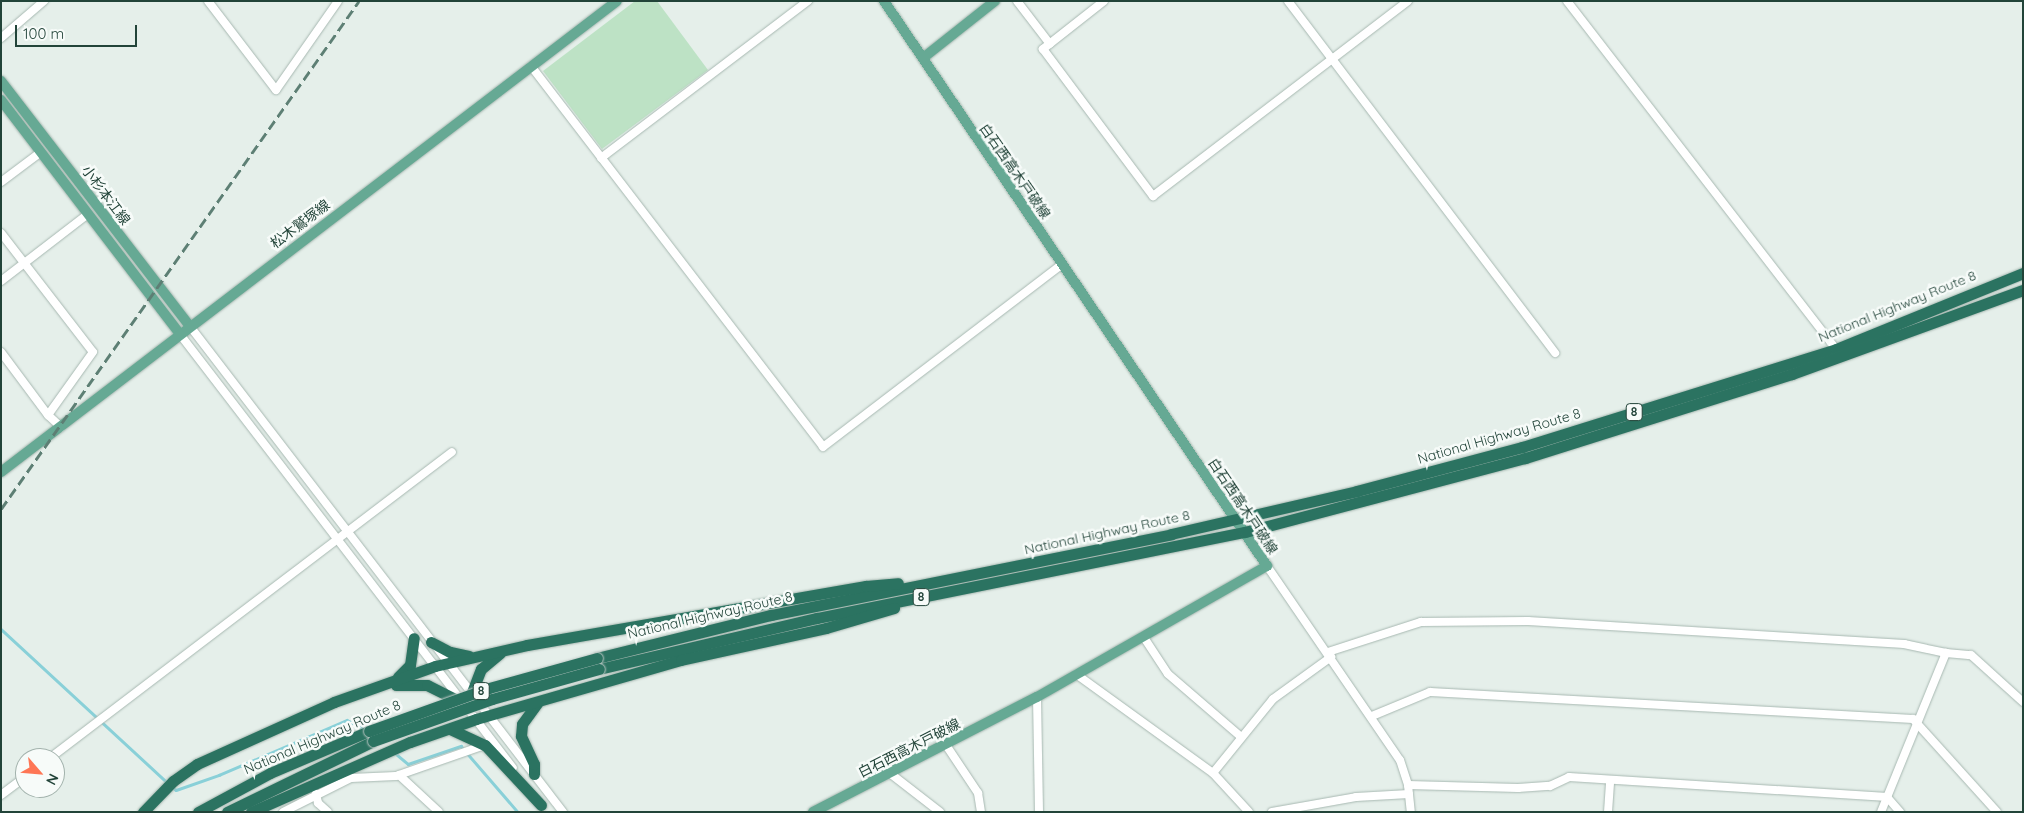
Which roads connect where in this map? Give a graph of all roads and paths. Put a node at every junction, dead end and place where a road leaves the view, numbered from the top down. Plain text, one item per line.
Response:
1 (44, 1) edge
2 (208, 1) edge
3 (338, 1) edge
4 (617, 1) edge
5 (808, 1) edge
6 (884, 1) edge
7 (995, 1) edge
8 (1018, 1) edge
9 (1104, 1) edge
10 (1288, 1) edge
11 (1408, 1) edge
12 (1567, 1) edge
13 (1, 38) edge
14 (1050, 44) junction
15 (923, 58) junction
16 (1332, 59) junction
17 (531, 66) junction
18 (1, 81) edge
19 (1, 100) edge
20 (41, 152) junction
21 (601, 158) junction
22 (1, 182) edge
23 (88, 214) junction
24 (1, 233) edge
25 (24, 264) junction
26 (1062, 264) junction
27 (2023, 273) edge
28 (1, 281) edge
29 (2023, 290) edge
30 (189, 326) junction
31 (179, 333) junction
32 (1836, 349) junction
33 (1, 352) edge
34 (1555, 353) dead end
35 (48, 415) junction
36 (61, 426) junction
37 (452, 452) dead end
38 (1, 472) edge
39 (1236, 519) junction
40 (347, 532) junction
41 (1245, 532) junction
42 (338, 540) junction
43 (1265, 564) junction
44 (955, 578) junction
45 (923, 596) junction
46 (1143, 636) junction
47 (414, 638) junction
48 (431, 642) junction
49 (508, 648) junction
50 (1946, 653) junction
51 (1330, 654) junction
52 (473, 657) junction
53 (448, 663) junction
54 (598, 663) junction
55 (435, 666) junction
56 (1076, 674) junction
57 (384, 686) junction
58 (472, 692) junction
59 (1037, 697) junction
60 (2023, 702) edge
61 (538, 703) junction
62 (466, 705) junction
63 (489, 716) junction
64 (1372, 716) junction
65 (476, 720) junction
66 (1918, 722) junction
67 (450, 729) junction
68 (371, 736) junction
69 (1240, 736) junction
70 (484, 745) junction
71 (946, 745) junction
72 (63, 748) edge
73 (1213, 773) junction
74 (534, 774) junction
75 (891, 774) junction
76 (399, 775) junction
77 (1610, 780) junction
78 (15, 784) edge
79 (1408, 785) junction
80 (316, 794) junction
81 (1409, 794) junction
82 (1, 795) edge
83 (1887, 797) junction
84 (543, 808) edge
85 (143, 812) edge
86 (198, 812) edge
87 (227, 812) edge
88 (251, 812) edge
89 (283, 812) edge
90 (328, 812) edge
91 (439, 812) edge
92 (563, 812) edge
93 (813, 812) edge
94 (940, 812) edge
95 (981, 812) edge
96 (1039, 812) edge
97 (1249, 812) edge
98 (1272, 812) edge
99 (1411, 812) edge
100 (1608, 812) edge
101 (1881, 812) edge
102 (1900, 812) edge
103 (1997, 812) edge

1 - 13 street
2 - 3 street
4 - 17 main road, 松木鷲塚線
5 - 21 street
6 - 15 main road
7 - 15 main road
8 - 14 street
9 - 14 street
10 - 16 street
11 - 16 street
12 - 32 street
14 - 16 street
15 - 26 main road, 白石西高木戸破線
16 - 34 street
17 - 21 street
17 - 30 main road, 松木鷲塚線
18 - 30 main road, 小杉本江線
19 - 20 main road, 小杉本江線
20 - 22 street
20 - 23 main road, 小杉本江線
21 - 26 street
23 - 25 street
23 - 31 main road, 小杉本江線
24 - 25 street
25 - 28 street
25 - 35 street
26 - 39 main road, 白石西高木戸破線
27 - 32 highway, National Highway Route 8 / 8
29 - 41 highway, National Highway Route 8 / 8
30 - 31 main road, 松木鷲塚線
30 - 40 street
31 - 36 main road, 松木鷲塚線
31 - 42 street
32 - 39 highway, National Highway Route 8 / 8
33 - 35 street
35 - 36 street
36 - 38 main road, 松木鷲塚線
37 - 40 street
39 - 41 main road, 白石西高木戸破線
39 - 44 highway, National Highway Route 8 / 8
40 - 42 street
40 - 48 street
41 - 43 main road, 白石西高木戸破線
41 - 45 highway, National Highway Route 8 / 8
42 - 47 street
42 - 72 street
43 - 46 main road, 白石西高木戸破線
43 - 51 street
44 - 49 highway
44 - 54 highway, National Highway Route 8 / 8
45 - 54 highway, National Highway Route 8 / 8
45 - 61 highway
46 - 56 main road, 白石西高木戸破線
46 - 69 street
47 - 55 street
47 - 57 highway
48 - 52 highway
48 - 53 street
49 - 52 highway
49 - 58 highway
50 - 51 street
50 - 60 street
50 - 66 street
51 - 64 street
51 - 69 street
52 - 53 highway
53 - 55 highway
53 - 58 street
54 - 68 highway, National Highway Route 8 / 8, bridge
55 - 57 highway
55 - 62 street
56 - 59 main road, 白石西高木戸破線
56 - 73 street
57 - 62 highway
57 - 85 highway
58 - 63 street
58 - 65 highway
59 - 71 main road, 白石西高木戸破線
59 - 96 street
61 - 63 highway
61 - 74 highway
62 - 65 street
63 - 65 highway
63 - 74 street
64 - 66 street
64 - 79 street
65 - 67 highway
65 - 84 street
66 - 83 street
66 - 103 street
67 - 70 highway
67 - 88 highway
68 - 86 highway, National Highway Route 8 / 8
68 - 87 highway, National Highway Route 8 / 8
69 - 73 street
70 - 76 street
70 - 84 highway
71 - 75 main road, 白石西高木戸破線
71 - 95 street
73 - 97 street
74 - 92 street
75 - 93 main road, 白石西高木戸破線
75 - 94 street
76 - 80 street
76 - 91 street
77 - 79 street
77 - 83 street
77 - 100 street
78 - 82 street
79 - 81 street
80 - 89 street
80 - 90 street
81 - 98 street
81 - 99 street
83 - 101 street
83 - 102 street

